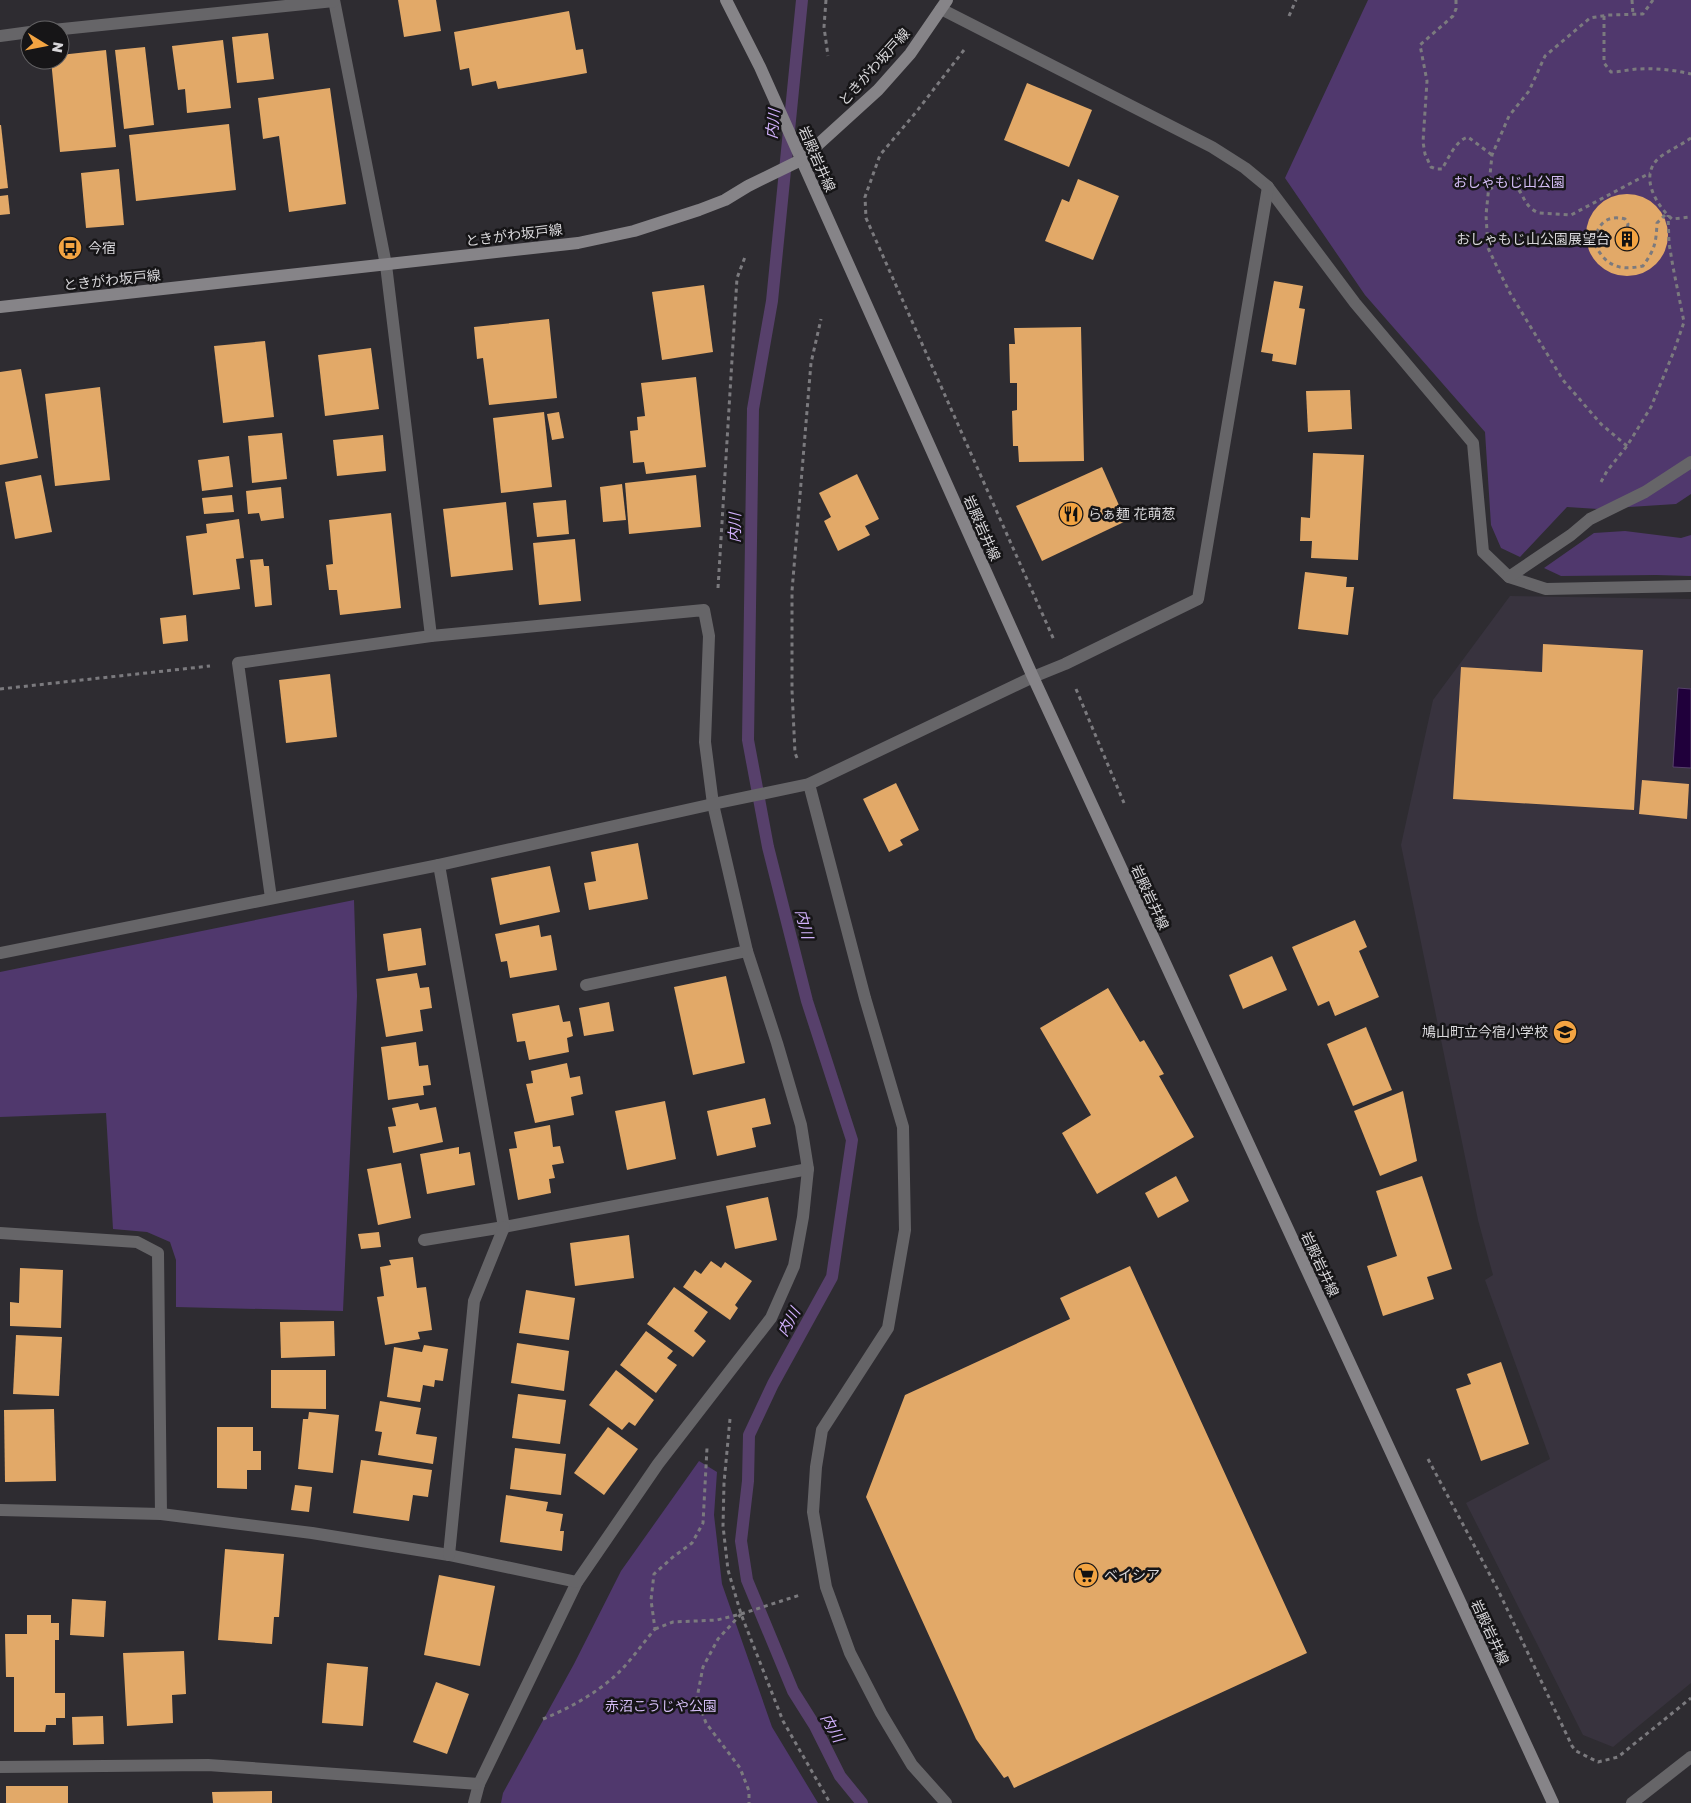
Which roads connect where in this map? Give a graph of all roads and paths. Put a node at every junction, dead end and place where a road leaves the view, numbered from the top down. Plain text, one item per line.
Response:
1 (334, 0) edge
2 (726, 0) edge
3 (826, 0) edge
4 (1296, 0) edge
5 (1456, 0) edge
6 (1632, 0) edge
7 (1652, 0) edge
8 (944, 5) edge
9 (1633, 15) junction
10 (1289, 16) dead end
11 (1604, 16) junction
12 (70, 28) edge
13 (980, 29) junction
14 (20, 33) edge
15 (0, 36) edge
16 (828, 56) dead end
17 (1691, 74) edge
18 (1691, 138) edge
19 (1492, 155) junction
20 (801, 160) junction
21 (1650, 172) junction
22 (1268, 187) junction
23 (1489, 190) junction
24 (1667, 214) junction
25 (1691, 217) edge
26 (1626, 235) dead end
27 (745, 257) dead end
28 (386, 265) junction
29 (0, 307) edge
30 (821, 319) dead end
31 (1627, 446) junction
32 (1691, 462) edge
33 (1590, 519) junction
34 (1510, 576) junction
35 (1691, 586) edge
36 (704, 610) junction
37 (431, 636) junction
38 (238, 663) junction
39 (1065, 664) junction
40 (1033, 677) junction
41 (0, 689) edge
42 (810, 784) junction
43 (713, 804) junction
44 (1126, 806) dead end
45 (439, 865) junction
46 (272, 898) junction
47 (747, 951) junction
48 (0, 953) edge
49 (586, 985) dead end
50 (808, 1169) junction
51 (504, 1227) junction
52 (0, 1234) edge
53 (424, 1240) dead end
54 (731, 1412) dead end
55 (708, 1439) dead end
56 (1427, 1458) dead end
57 (0, 1510) edge
58 (161, 1514) junction
59 (449, 1555) junction
60 (577, 1582) junction
61 (826, 1587) junction
62 (741, 1614) junction
63 (655, 1629) junction
64 (1691, 1698) edge
65 (539, 1720) dead end
66 (1691, 1757) edge
67 (0, 1767) edge
68 (479, 1784) junction
69 (474, 1803) edge
70 (749, 1803) edge
71 (830, 1803) edge
72 (946, 1803) edge
73 (1553, 1803) edge
74 (1632, 1803) edge

1 - 12 street
1 - 28 street
2 - 20 main road, 岩殿岩井線
3 - 16 path
4 - 10 path
5 - 19 path
6 - 9 path
7 - 9 path
8 - 13 street
8 - 20 main road, ときがわ坂戸線
9 - 11 path
11 - 17 path
11 - 19 path
13 - 22 street
13 - 39 path
14 - 15 street
18 - 21 path
19 - 23 path
20 - 28 main road, ときがわ坂戸線
20 - 40 main road, 岩殿岩井線
21 - 23 path
21 - 24 path
22 - 34 street
22 - 39 street
23 - 31 path
24 - 25 path
24 - 26 path
24 - 31 path
27 - 36 path
28 - 29 main road, ときがわ坂戸線
28 - 37 street
30 - 42 path
31 - 33 path
32 - 33 street
33 - 34 street
34 - 35 street
36 - 37 street
36 - 43 street
37 - 38 street
38 - 41 path
38 - 46 street
39 - 40 street
39 - 44 path
40 - 42 street
40 - 73 main road, 岩殿岩井線
42 - 43 street
42 - 61 street
43 - 45 street
43 - 47 street
45 - 46 street
45 - 51 street
46 - 48 street
47 - 49 street
47 - 50 street
50 - 51 street
50 - 60 street
51 - 53 street
51 - 59 street
52 - 58 street
54 - 62 path
55 - 63 path
56 - 64 path
57 - 58 street
58 - 59 street
59 - 60 street
60 - 68 street
61 - 62 path
61 - 72 street
62 - 63 path
62 - 70 path
62 - 71 path
63 - 65 path
66 - 74 street
67 - 68 street
68 - 69 street

